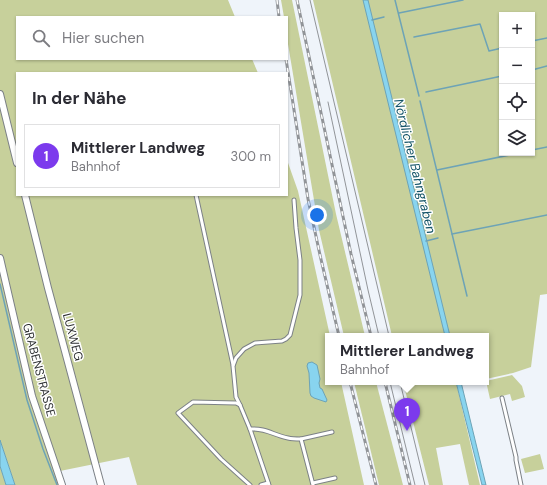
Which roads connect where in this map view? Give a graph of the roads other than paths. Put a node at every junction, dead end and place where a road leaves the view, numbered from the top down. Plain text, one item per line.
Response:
1 (0, 94) edge
2 (16, 159) edge
3 (25, 196) edge
4 (196, 196) edge
5 (294, 200) dead end
6 (0, 258) edge
7 (233, 366) junction
8 (502, 398) dead end
9 (240, 405) junction
10 (250, 429) junction
11 (332, 432) dead end
12 (301, 439) junction
13 (335, 478) dead end
14 (269, 484) edge
15 (313, 484) edge
16 (62, 485) edge
17 (101, 485) edge
18 (250, 485) edge
19 (261, 485) edge
20 (521, 485) edge

1 - 2 street
3 - 17 street, LUXWEG
4 - 7 lane
5 - 7 lane
6 - 16 street, GRABENSTRASSE
7 - 9 lane
8 - 20 lane
9 - 10 lane
9 - 18 lane
10 - 12 lane
10 - 14 lane
11 - 12 lane
12 - 15 lane
13 - 15 lane
14 - 19 lane

